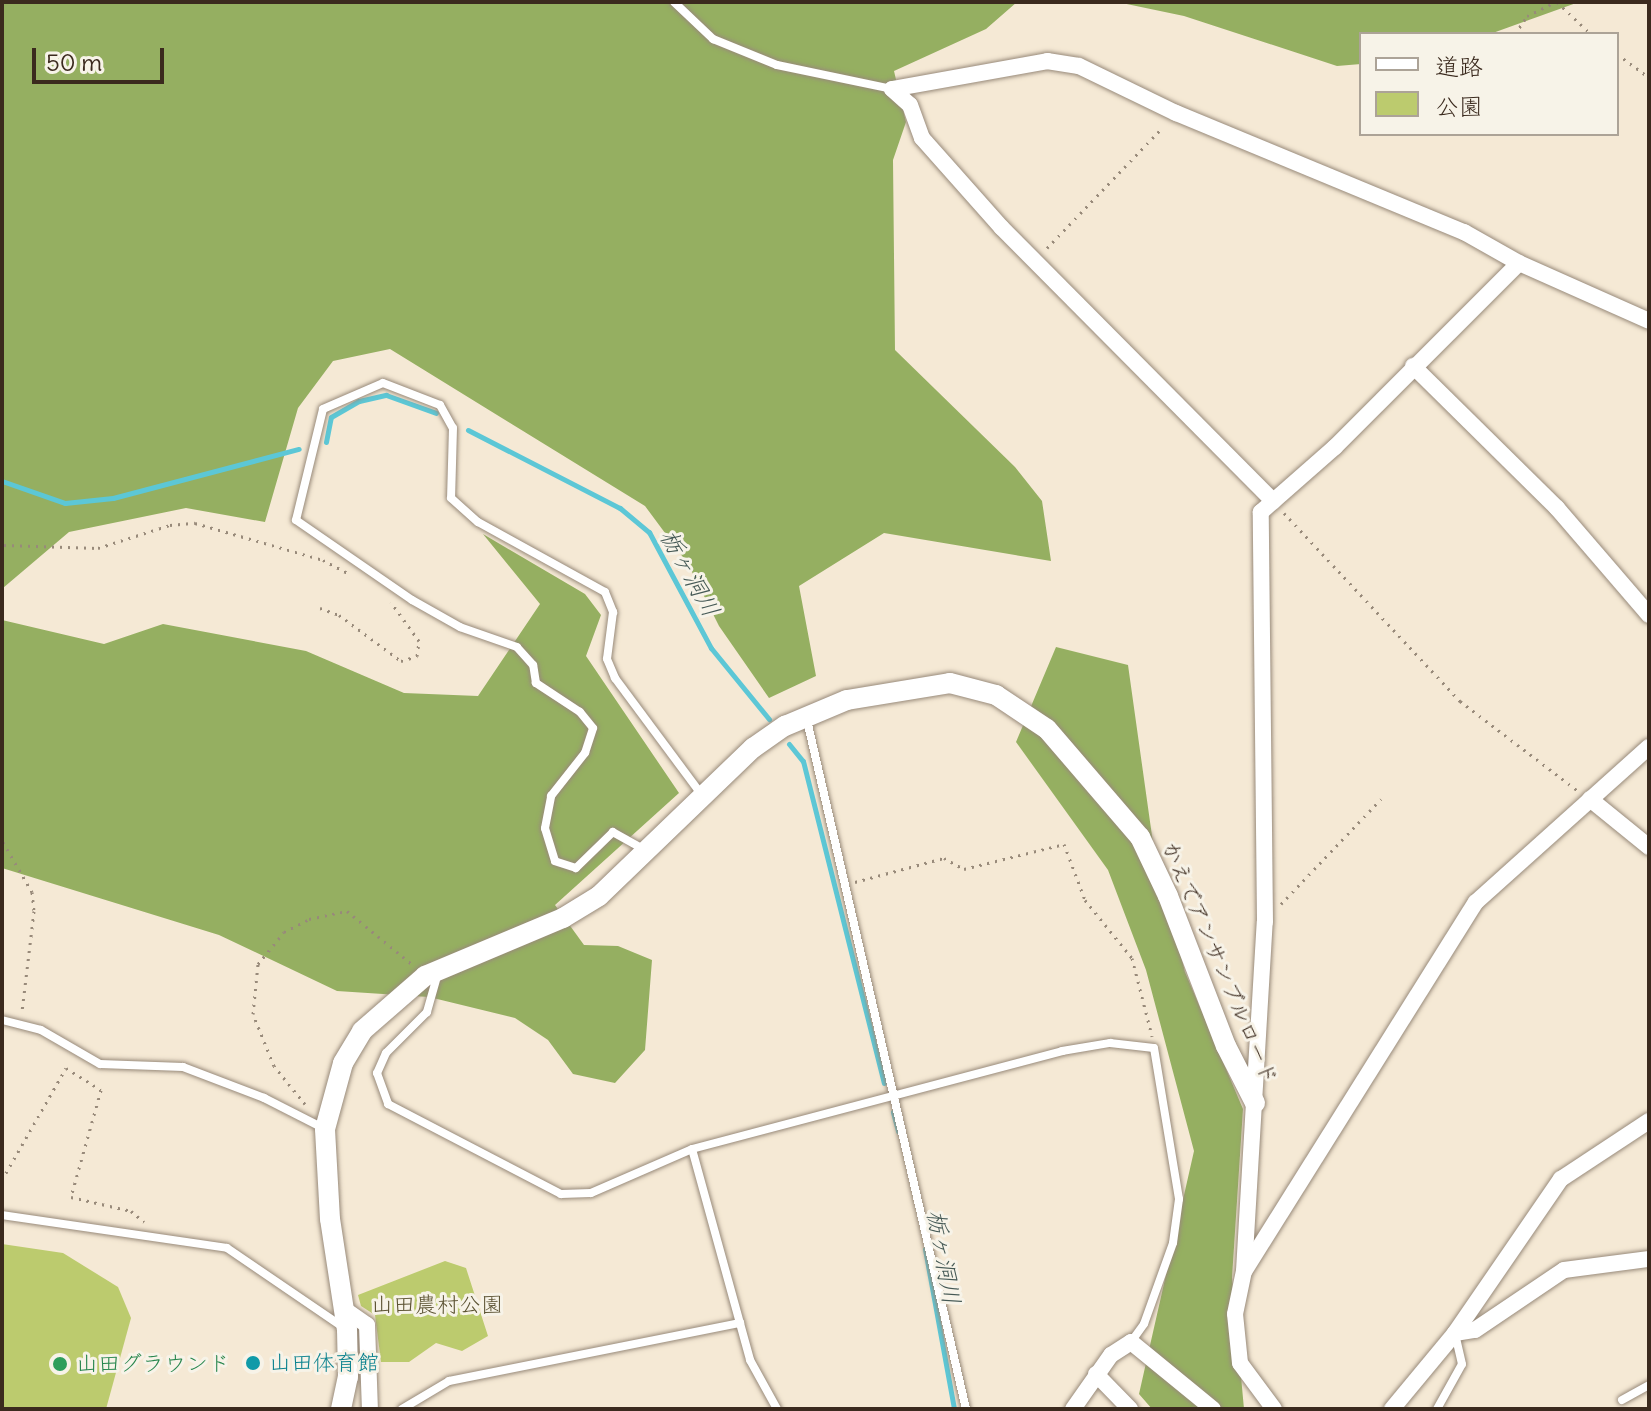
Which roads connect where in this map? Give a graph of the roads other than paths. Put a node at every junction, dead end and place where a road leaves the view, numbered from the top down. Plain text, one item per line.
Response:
1 (674, 2) edge
2 (892, 89) junction
3 (1519, 263) junction
4 (1649, 321) edge
5 (1413, 366) junction
6 (1273, 501) junction
7 (1649, 615) edge
8 (806, 716) junction
9 (1649, 747) edge
10 (701, 794) junction
11 (1590, 799) junction
12 (1649, 847) edge
13 (645, 850) junction
14 (432, 974) junction
15 (2, 1020) edge
16 (896, 1093) junction
17 (1255, 1103) junction
18 (1649, 1121) edge
19 (325, 1129) junction
20 (692, 1149) junction
21 (2, 1215) edge
22 (1649, 1259) edge
23 (1244, 1271) junction
24 (345, 1320) junction
25 (740, 1323) junction
26 (1455, 1333) junction
27 (1131, 1342) junction
28 (1096, 1374) junction
29 (1649, 1385) edge
30 (1622, 1400) dead end
31 (341, 1409) edge
32 (370, 1409) edge
33 (402, 1409) edge
34 (777, 1409) edge
35 (966, 1409) edge
36 (1073, 1409) edge
37 (1130, 1409) edge
38 (1213, 1409) edge
39 (1274, 1409) edge
40 (1392, 1409) edge
41 (1437, 1409) edge

1 - 2 lane
2 - 3 street
2 - 6 street
3 - 4 street
3 - 5 street
5 - 6 street
5 - 7 street
6 - 17 street
8 - 10 street, かえでアンサンブルロード
8 - 16 lane
8 - 17 street, かえでアンサンブルロード
9 - 11 street
10 - 13 street, かえでアンサンブルロード
10 - 13 lane
11 - 12 street
11 - 23 street
13 - 14 street, かえでアンサンブルロード
14 - 19 street, かえでアンサンブルロード
14 - 20 lane
15 - 19 lane
16 - 20 lane
16 - 27 lane
16 - 35 lane
17 - 23 street
18 - 26 street
19 - 24 street, かえでアンサンブルロード
20 - 25 lane
21 - 24 lane
22 - 26 street
23 - 39 street
24 - 31 street, かえでアンサンブルロード
24 - 32 street
25 - 33 lane
25 - 34 lane
26 - 40 street
26 - 41 lane
27 - 28 street
27 - 38 street
28 - 36 street
28 - 37 street
29 - 30 lane

